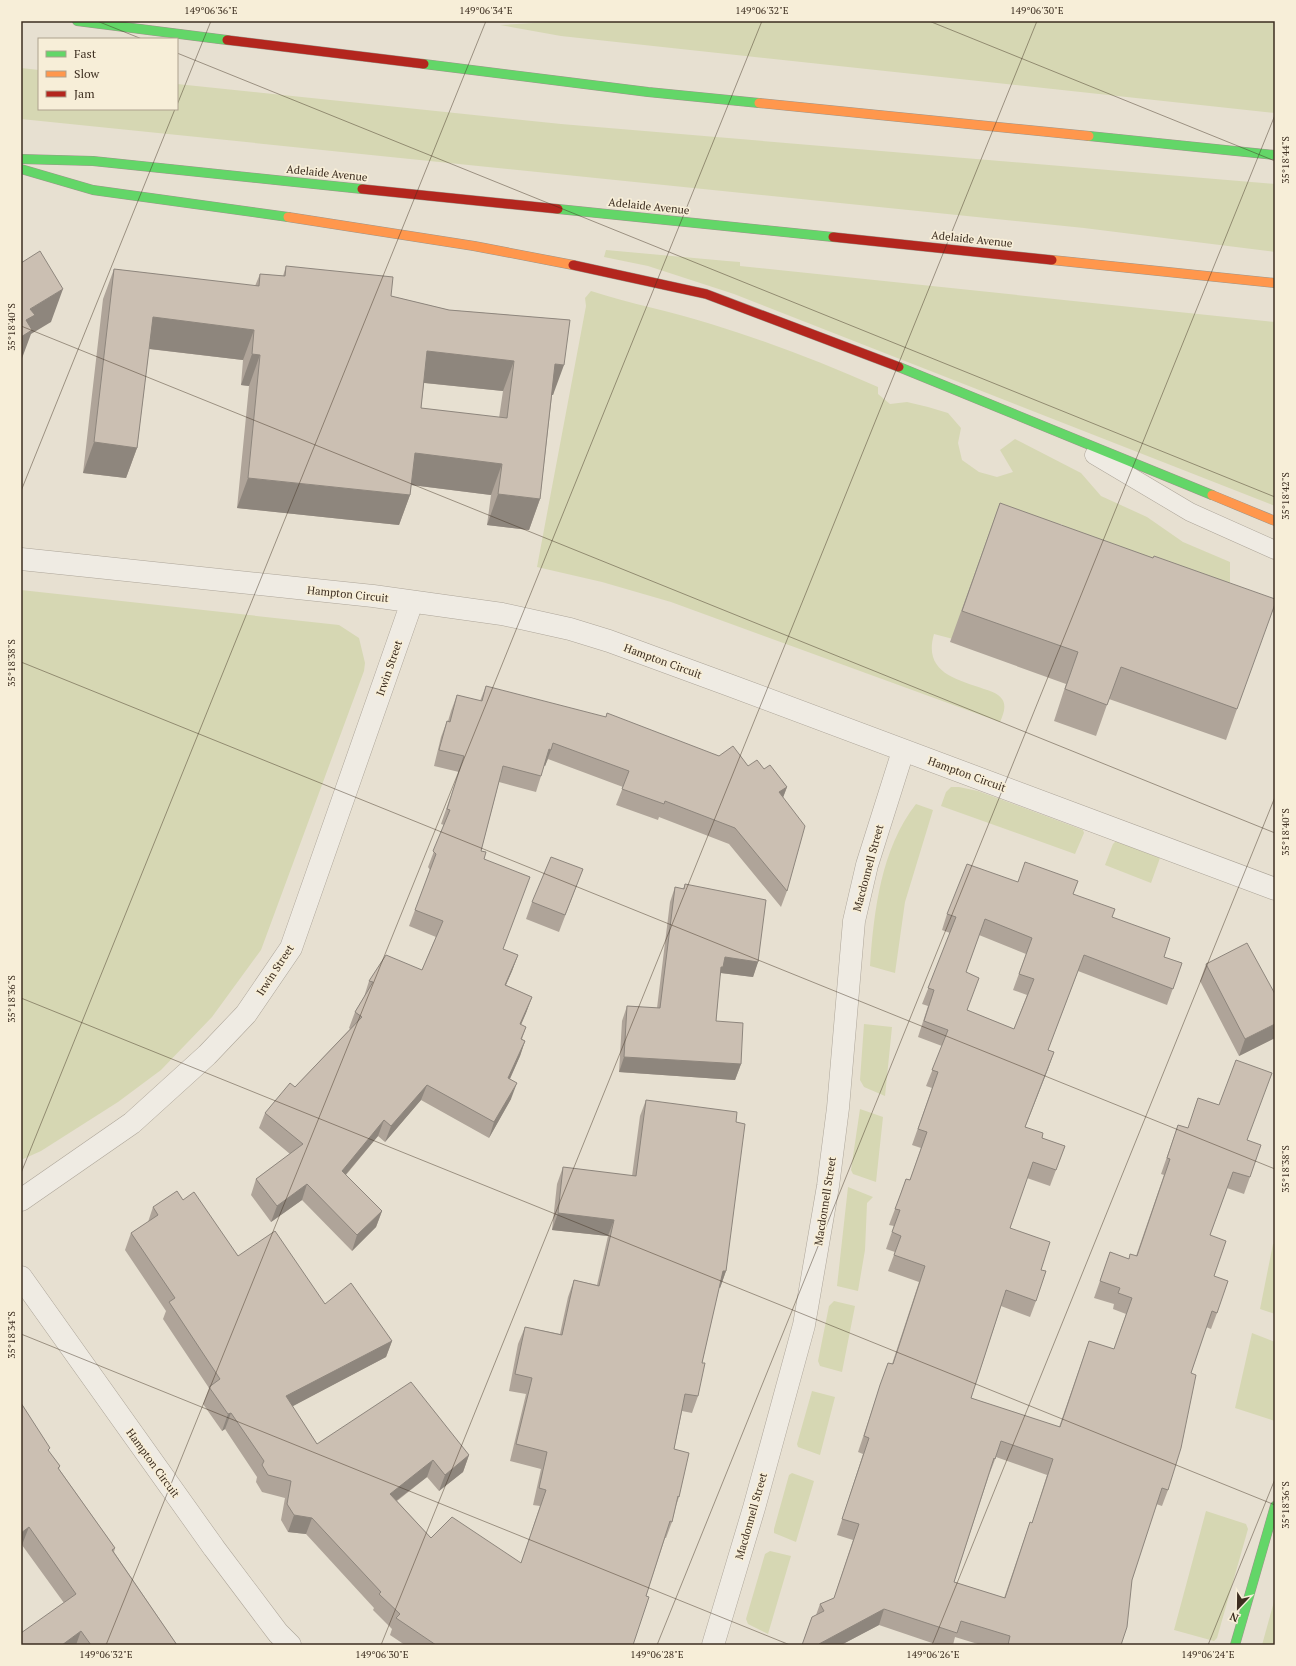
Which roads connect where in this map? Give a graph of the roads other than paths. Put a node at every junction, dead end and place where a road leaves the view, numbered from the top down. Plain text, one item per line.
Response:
1 (77, 21) edge
2 (1275, 155) edge
3 (21, 159) edge
4 (21, 169) edge
5 (1275, 283) edge
6 (1051, 430) junction
7 (1275, 521) edge
8 (1275, 550) edge
9 (21, 559) edge
10 (412, 602) junction
11 (903, 751) junction
12 (1275, 889) edge
13 (21, 1200) edge
14 (21, 1277) edge
15 (1275, 1506) edge
16 (290, 1645) edge
17 (713, 1645) edge
18 (1235, 1645) edge

1 - 2 main road
3 - 5 main road, Adelaide Avenue
4 - 6 main road
6 - 7 main road
6 - 8 lane
9 - 10 street, Hampton Circuit
10 - 11 street, Hampton Circuit
10 - 13 street, Irwin Street
11 - 12 street, Hampton Circuit
11 - 17 street, Macdonnell Street
14 - 16 street, Hampton Circuit
15 - 18 main road

